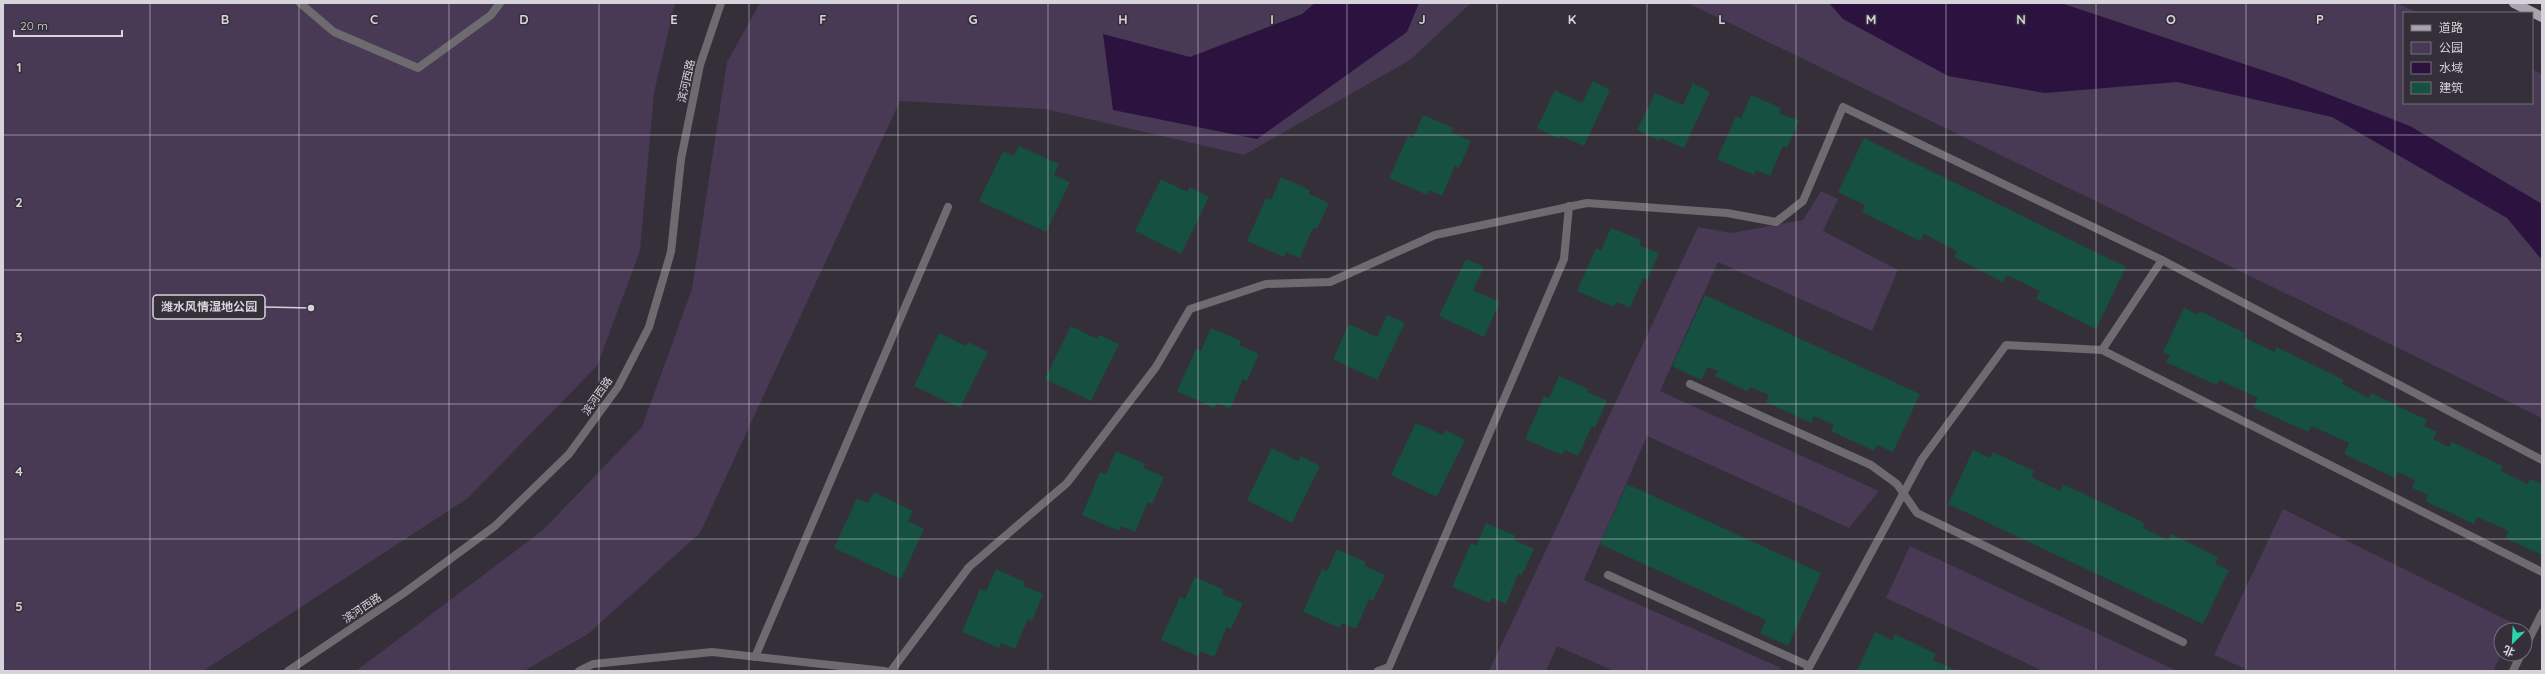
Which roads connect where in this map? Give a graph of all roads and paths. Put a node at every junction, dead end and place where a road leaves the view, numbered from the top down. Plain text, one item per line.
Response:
1 (300, 3) edge
2 (500, 3) edge
3 (721, 3) edge
4 (2514, 3) edge
5 (2532, 12) edge
6 (2533, 12) edge
7 (2542, 17) edge
8 (1570, 206) junction
9 (948, 207) dead end
10 (2162, 260) junction
11 (2102, 350) junction
12 (1690, 384) dead end
13 (2542, 460) edge
14 (1904, 494) junction
15 (2542, 572) edge
16 (1608, 575) dead end
17 (2542, 613) edge
18 (2533, 631) edge
19 (2183, 642) dead end
20 (755, 657) junction
21 (2518, 662) edge
22 (1808, 669) edge
23 (288, 671) edge
24 (579, 671) edge
25 (885, 671) edge
26 (891, 671) edge
27 (1378, 671) edge
28 (2513, 671) edge

1 - 2 street
3 - 23 street, 滨河西路
4 - 5 main road
6 - 7 main road
8 - 10 street
8 - 26 street
8 - 27 street
9 - 20 street
10 - 11 street
10 - 13 street
11 - 14 street
11 - 15 street
12 - 14 street
14 - 19 street
14 - 22 street
16 - 22 street
17 - 18 street
20 - 24 street
20 - 25 street
21 - 28 street

